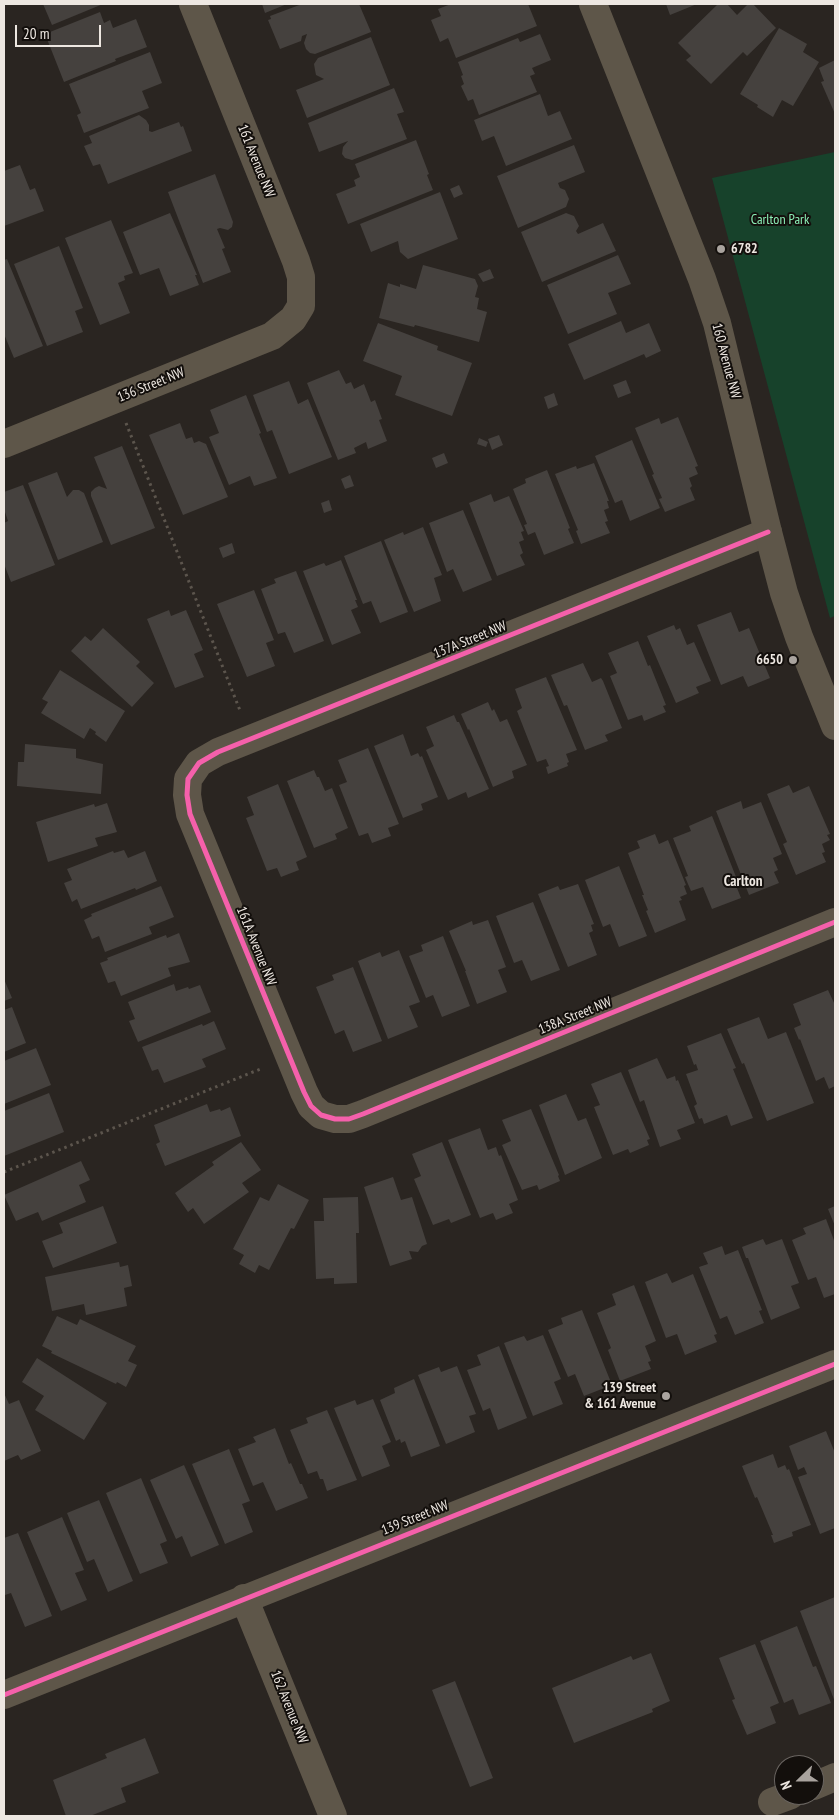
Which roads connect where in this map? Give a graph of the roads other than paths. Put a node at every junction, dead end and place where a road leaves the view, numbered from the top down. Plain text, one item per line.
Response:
1 (193, 4) edge
2 (593, 4) edge
3 (293, 319) joint
4 (4, 444) edge
5 (768, 532) junction
6 (835, 726) edge
7 (188, 779) joint
8 (835, 922) edge
9 (321, 1115) joint
10 (835, 1364) edge
11 (244, 1598) junction
12 (4, 1695) edge
13 (333, 1816) edge

1 - 3 street, 161 Avenue NW
2 - 5 street, 160 Avenue NW
3 - 4 street, 136 Street NW
5 - 6 street, 160 Avenue NW
5 - 7 street, 137A Street NW
7 - 9 street, 161A Avenue NW
8 - 9 street, 138A Street NW
10 - 11 street, 139 Street NW
11 - 12 street, 139 Street NW
11 - 13 street, 162 Avenue NW

